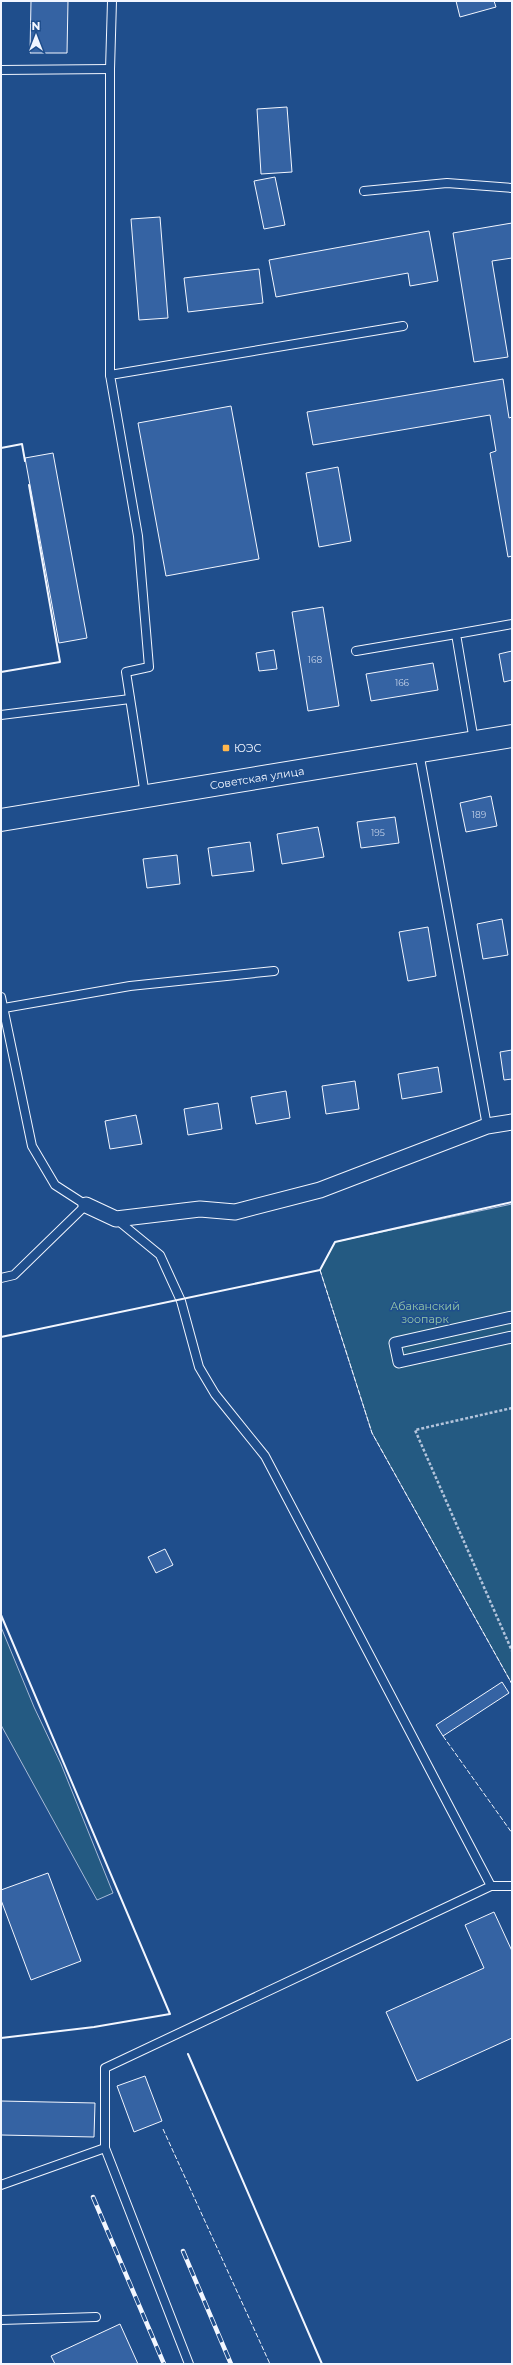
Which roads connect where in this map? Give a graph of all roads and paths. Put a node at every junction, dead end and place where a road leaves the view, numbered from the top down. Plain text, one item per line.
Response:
1 (112, 1) edge
2 (110, 69) junction
3 (1, 70) edge
4 (512, 188) edge
5 (364, 191) dead end
6 (403, 326) dead end
7 (110, 375) junction
8 (512, 624) edge
9 (456, 634) junction
10 (356, 651) dead end
11 (130, 699) junction
12 (1, 716) edge
13 (512, 736) edge
14 (474, 742) junction
15 (419, 751) junction
16 (145, 796) junction
17 (1, 820) edge
18 (274, 971) dead end
19 (1, 997) edge
20 (4, 1008) junction
21 (512, 1122) edge
22 (487, 1126) junction
23 (86, 1204) junction
24 (116, 1219) junction
25 (1, 1278) edge
26 (512, 1317) edge
27 (512, 1337) edge
28 (512, 1408) edge
29 (512, 1651) edge
30 (491, 1886) junction
31 (512, 1886) edge
32 (105, 2148) junction
33 (1, 2185) edge
34 (96, 2317) dead end
35 (1, 2320) edge
36 (189, 2364) edge

1 - 2 lane
2 - 3 lane
2 - 7 lane
4 - 5 lane
6 - 7 lane
7 - 11 lane
8 - 9 lane
9 - 10 lane
9 - 14 lane
11 - 12 lane
11 - 16 lane
13 - 14 main road, Советская улица
14 - 15 main road, Советская улица
15 - 16 main road, Советская улица
15 - 22 lane
16 - 17 main road, Советская улица
18 - 20 lane
19 - 20 lane
20 - 23 lane
21 - 22 street
22 - 24 street
23 - 24 street
23 - 25 lane
24 - 30 lane
26 - 27 street
28 - 29 path
30 - 31 lane
30 - 32 lane
32 - 33 lane
32 - 36 lane
34 - 35 lane

